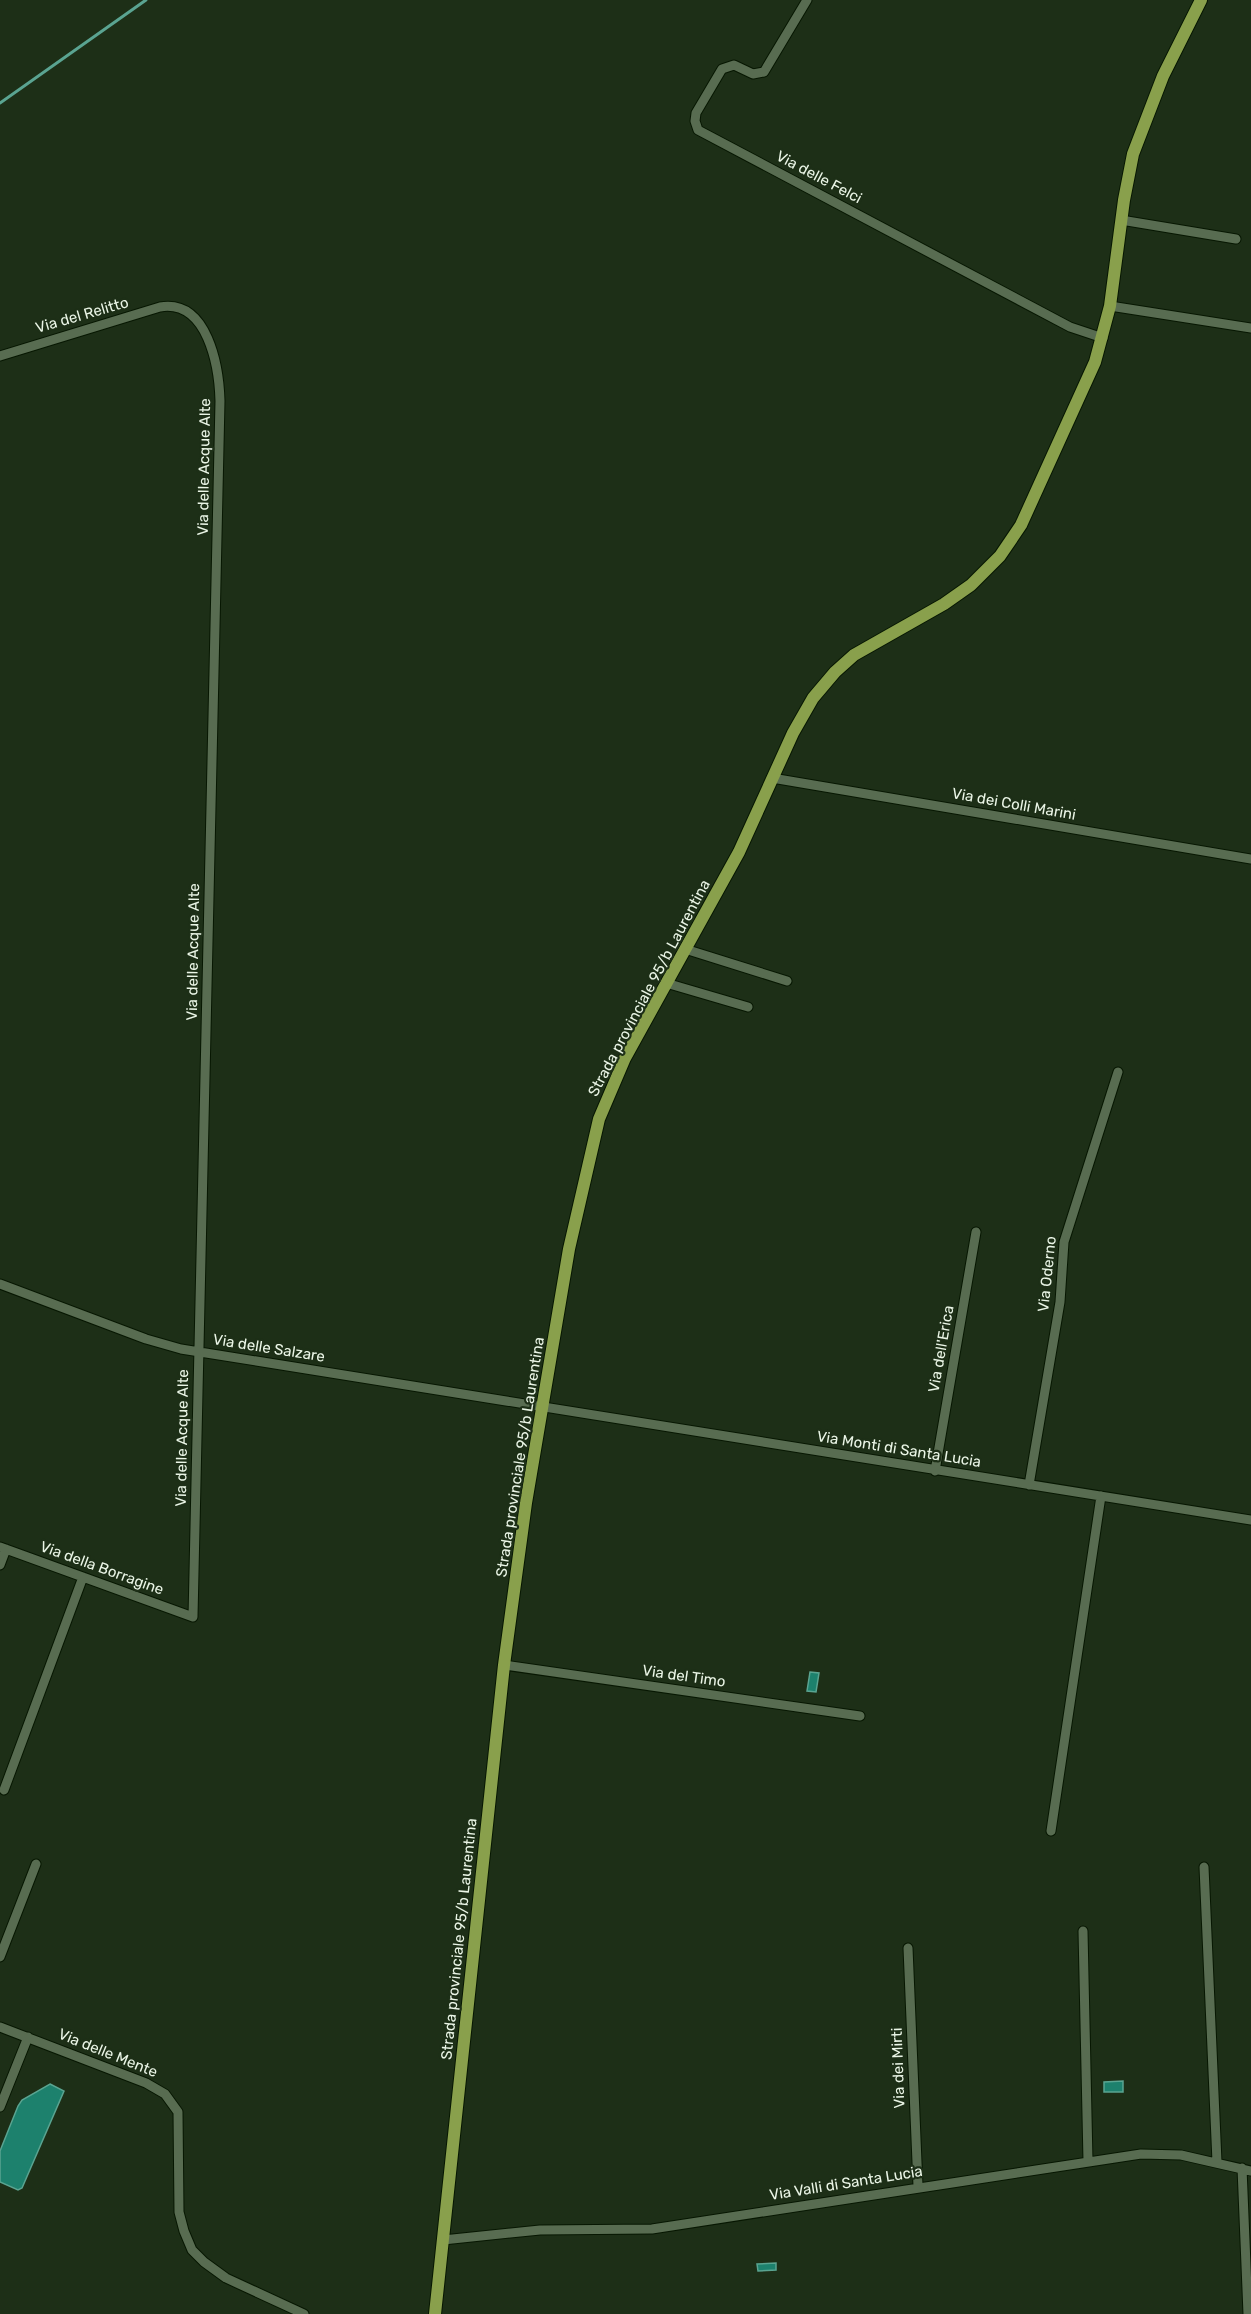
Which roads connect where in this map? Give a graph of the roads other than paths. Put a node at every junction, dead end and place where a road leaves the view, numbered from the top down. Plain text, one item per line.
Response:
1 (807, 0) edge
2 (1201, 0) edge
3 (1121, 220) junction
4 (1236, 239) dead end
5 (1110, 306) junction
6 (174, 307) joint
7 (1251, 328) edge
8 (1103, 338) junction
9 (0, 356) edge
10 (772, 778) junction
11 (1251, 859) edge
12 (685, 949) junction
13 (787, 981) dead end
14 (666, 983) junction
15 (748, 1007) dead end
16 (1118, 1072) dead end
17 (976, 1232) dead end
18 (0, 1284) edge
19 (199, 1352) junction
20 (542, 1407) junction
21 (935, 1471) junction
22 (1029, 1485) junction
23 (1101, 1496) junction
24 (1251, 1520) edge
25 (3, 1548) edge
26 (0, 1565) edge
27 (82, 1577) junction
28 (193, 1617) joint
29 (504, 1665) junction
30 (860, 1716) dead end
31 (4, 1790) dead end
32 (1051, 1831) dead end
33 (36, 1864) dead end
34 (1204, 1867) dead end
35 (1083, 1932) dead end
36 (908, 1948) dead end
37 (0, 1957) edge
38 (0, 2026) edge
39 (28, 2037) junction
40 (0, 2107) edge
41 (1088, 2161) junction
42 (1217, 2162) junction
43 (1246, 2169) edge
44 (918, 2187) junction
45 (443, 2240) junction
46 (304, 2314) edge
47 (435, 2314) edge
48 (1248, 2314) edge

1 - 8 street, Via delle Felci
2 - 3 main road, Strada provinciale 95/b Laurentina
3 - 4 street
3 - 5 main road, Strada provinciale 95/b Laurentina
5 - 7 street
5 - 8 main road, Strada provinciale 95/b Laurentina
6 - 9 street, Via del Relitto
6 - 19 street, Via delle Acque Alte
8 - 10 main road, Strada provinciale 95/b Laurentina
10 - 11 street, Via dei Colli Marini
10 - 12 main road, Strada provinciale 95/b Laurentina
12 - 13 street
12 - 14 main road, Strada provinciale 95/b Laurentina
14 - 15 street
14 - 20 main road, Strada provinciale 95/b Laurentina
16 - 22 street, Via Oderno
17 - 21 street, Via dell'Erica
18 - 19 street, Via delle Salzare
19 - 20 street, Via delle Salzare
19 - 28 street, Via delle Acque Alte
20 - 21 street, Via Monti di Santa Lucia
20 - 29 main road, Strada provinciale 95/b Laurentina
21 - 22 street, Via Monti di Santa Lucia
22 - 23 street, Via Monti di Santa Lucia
23 - 24 street, Via Monti di Santa Lucia
23 - 32 street
25 - 26 street
25 - 27 street, Via della Borragine
27 - 28 street, Via della Borragine
27 - 31 street
29 - 30 street, Via del Timo
29 - 45 main road, Strada provinciale 95/b Laurentina
33 - 37 street
34 - 42 street
35 - 41 street
36 - 44 street, Via dei Mirti
38 - 39 street, Via delle Mente
39 - 40 street
39 - 46 street, Via delle Mente
41 - 42 street, Via Valli di Santa Lucia
41 - 44 street, Via Valli di Santa Lucia
42 - 43 street, Via Valli di Santa Lucia
43 - 48 street
44 - 45 street, Via Valli di Santa Lucia
45 - 47 main road, Strada provinciale 95/b Laurentina

